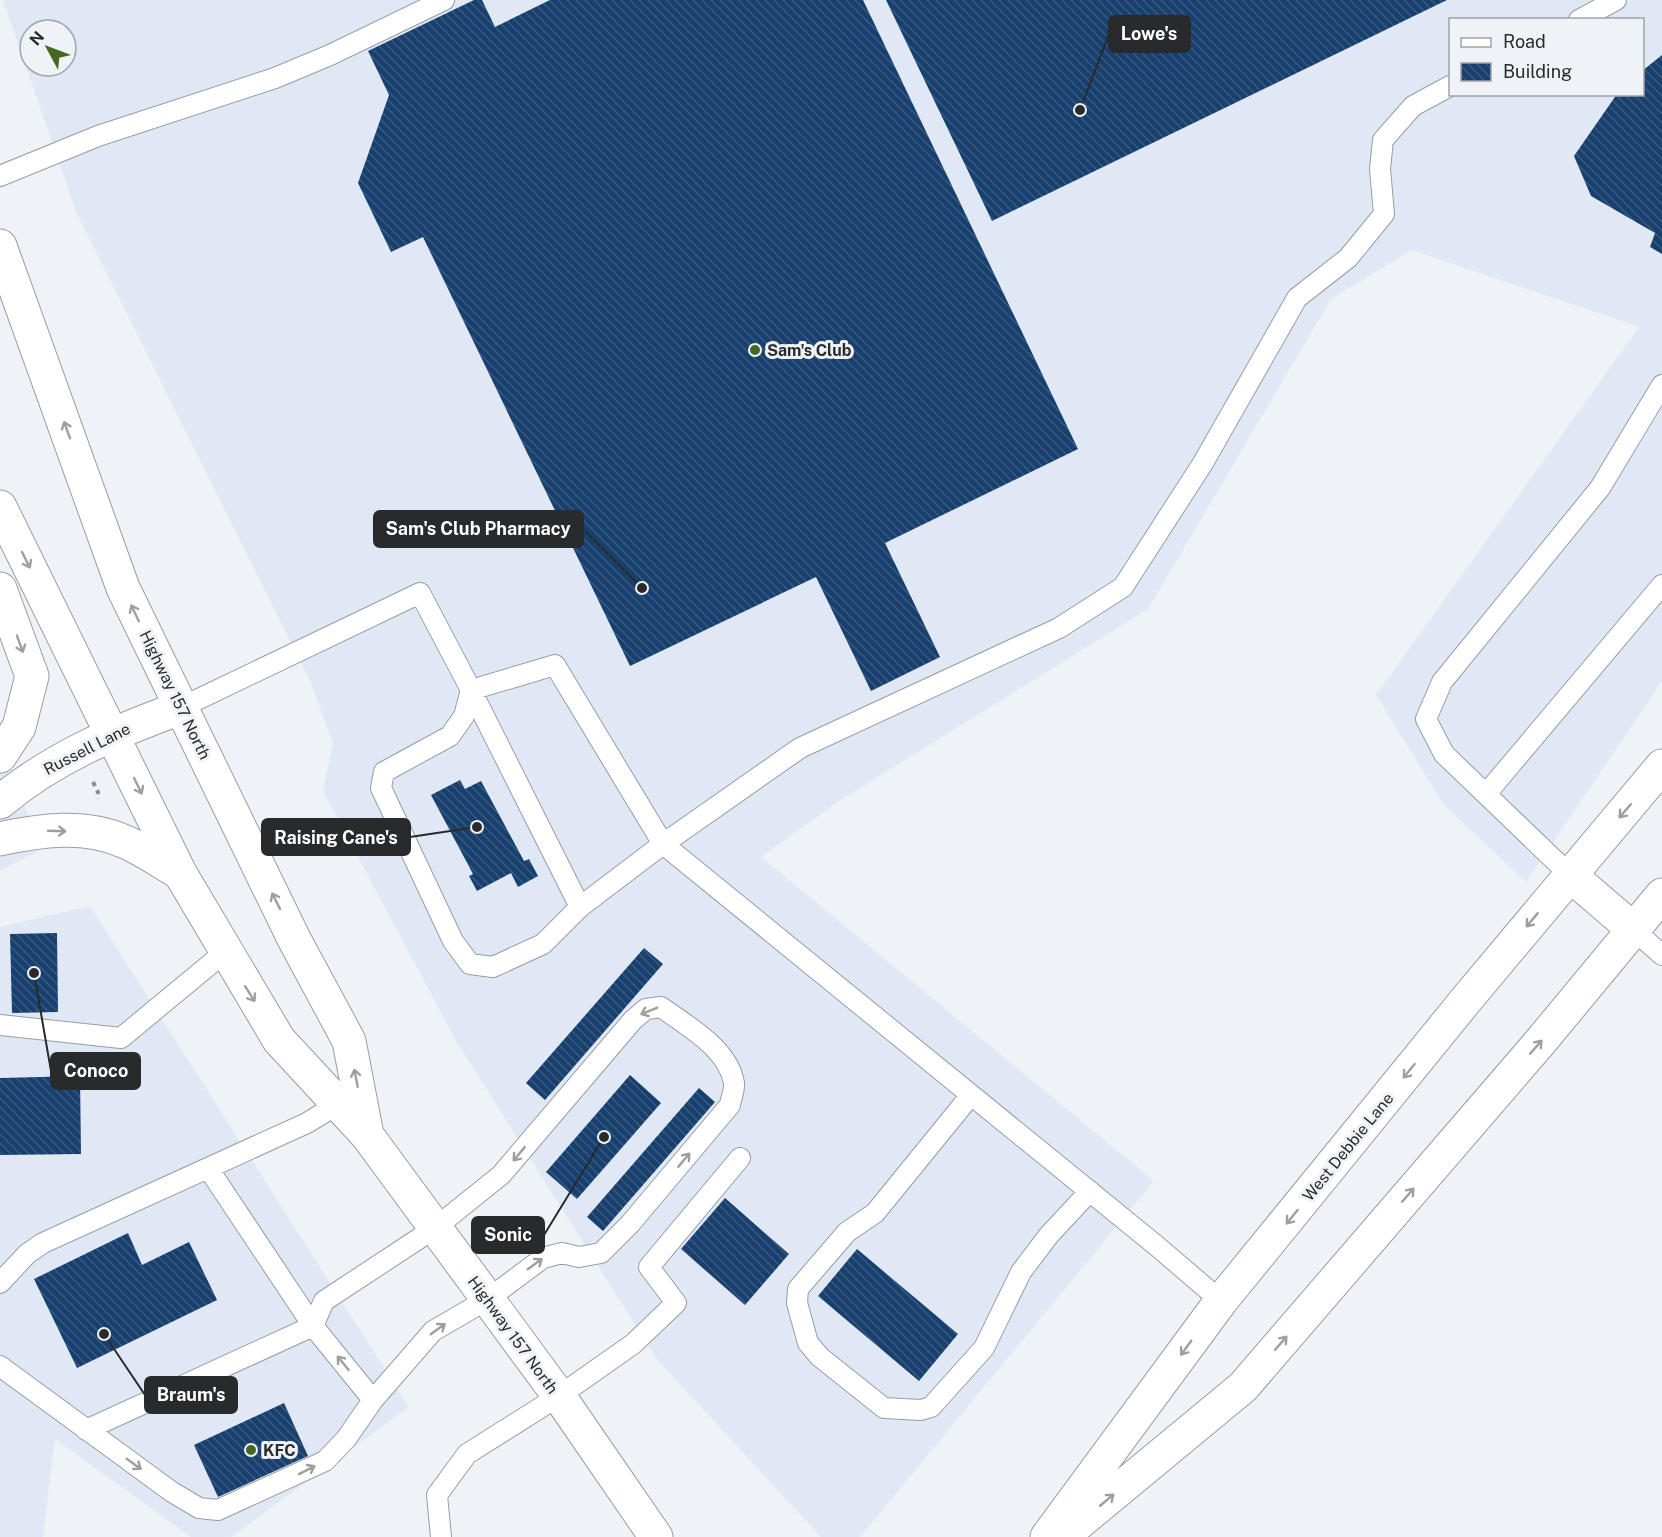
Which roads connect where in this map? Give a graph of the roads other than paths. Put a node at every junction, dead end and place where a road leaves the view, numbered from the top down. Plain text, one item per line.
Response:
1 (444, 0) edge
2 (1616, 0) edge
3 (1583, 18) edge
4 (1449, 87) edge
5 (0, 176) edge
6 (0, 246) edge
7 (1662, 385) edge
8 (0, 507) edge
9 (1662, 585) edge
10 (0, 589) edge
11 (471, 690) junction
12 (180, 708) junction
13 (112, 733) junction
14 (0, 756) edge
15 (1662, 766) edge
16 (1486, 794) junction
17 (0, 802) edge
18 (0, 839) edge
19 (663, 844) junction
20 (180, 873) junction
21 (1570, 875) junction
22 (1662, 895) edge
23 (580, 908) junction
24 (1634, 930) junction
25 (225, 952) junction
26 (1662, 955) edge
27 (0, 1025) edge
28 (971, 1095) junction
29 (338, 1104) junction
30 (367, 1135) junction
31 (740, 1158) dead end
32 (208, 1168) junction
33 (1090, 1191) junction
34 (435, 1228) junction
35 (0, 1283) edge
36 (488, 1299) junction
37 (1221, 1301) junction
38 (313, 1326) junction
39 (0, 1366) edge
40 (559, 1396) junction
41 (373, 1400) junction
42 (86, 1430) junction
43 (441, 1537) edge
44 (656, 1537) edge
45 (1047, 1537) edge
46 (1062, 1537) edge

1 - 5 lane
2 - 3 lane
4 - 19 lane
12 -> 6 main road, Highway 157 North
7 - 16 lane
8 -> 13 main road, Highway 157 North
9 - 16 lane
10 -> 14 main road
11 - 12 lane
11 - 19 lane
11 - 23 lane
11 - 23 lane
12 - 13 main road, Russell Lane
30 -> 12 main road, Highway 157 North
13 - 17 main road, Russell Lane
13 -> 20 main road, Highway 157 North
15 -> 21 main road, West Debbie Lane
16 - 21 lane
18 -> 20 main road
19 - 23 lane
19 - 28 lane
20 - 25 main road, Highway 157 North
21 - 24 main road
21 -> 37 main road, West Debbie Lane
22 - 24 main road
24 - 26 lane
46 -> 24 main road
25 - 27 lane
25 -> 29 main road, Highway 157 North
28 - 33 lane
28 - 33 lane
29 - 30 main road, Highway 157 North
29 - 32 lane
30 - 34 main road, Highway 157 North
31 - 40 lane
32 - 35 lane
32 - 38 lane
33 - 37 lane
34 - 36 main road, Highway 157 North
36 -> 34 lane
34 - 38 lane
36 - 40 main road, Highway 157 North
41 -> 36 lane
37 -> 45 main road, West Debbie Lane
41 -> 38 lane
38 - 42 lane
39 - 42 lane
40 - 43 lane
40 - 44 main road, Highway 157 North
42 -> 41 lane

